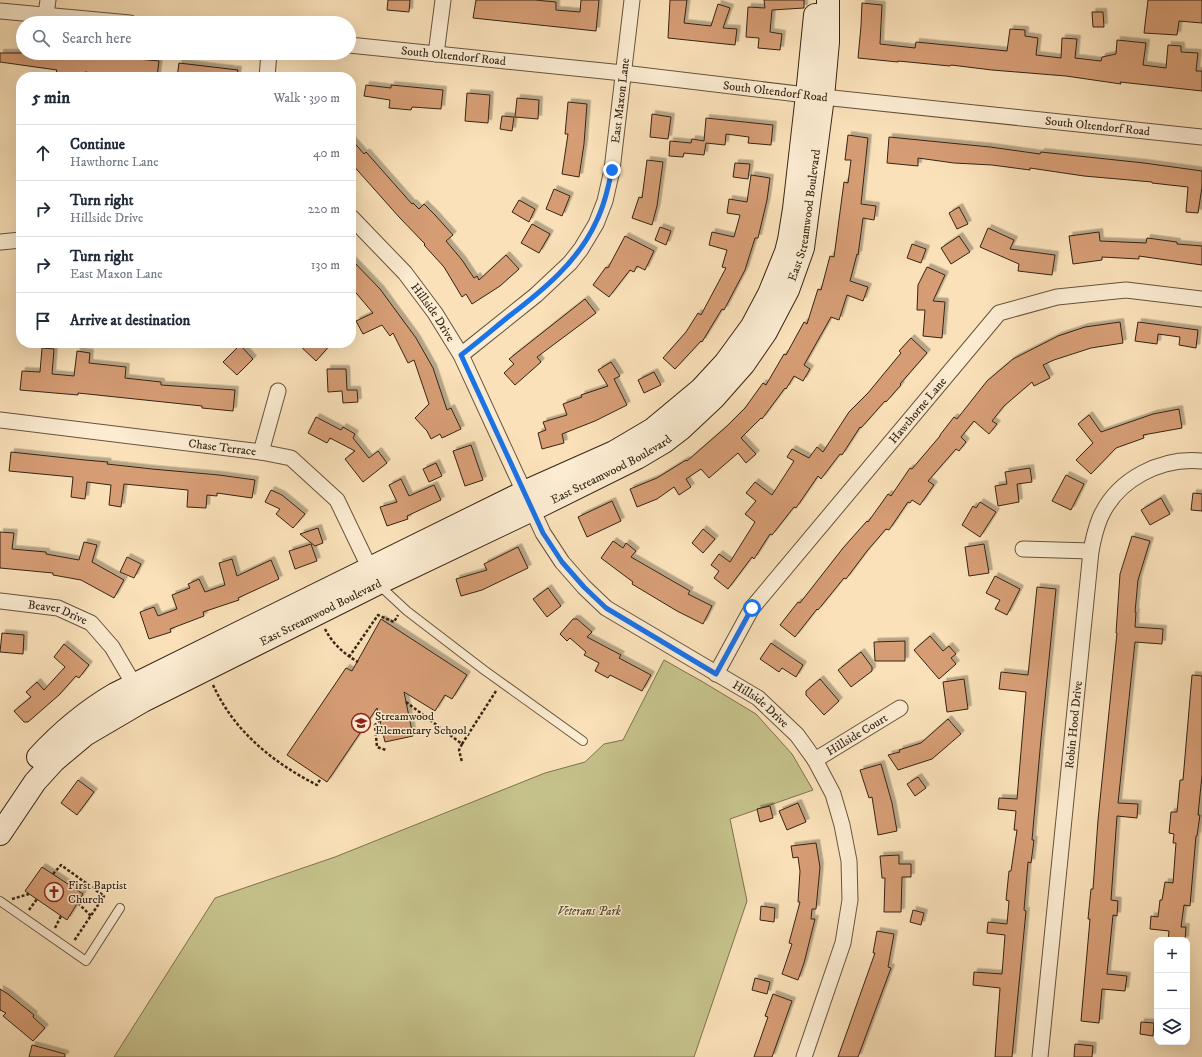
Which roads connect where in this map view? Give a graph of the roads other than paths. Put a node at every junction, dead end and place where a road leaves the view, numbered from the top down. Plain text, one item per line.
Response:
1 (443, 0) edge
2 (632, 0) edge
3 (814, 0) edge
4 (828, 0) edge
5 (47, 7) edge
6 (0, 11) edge
7 (94, 16) edge
8 (356, 46) edge
9 (436, 54) junction
10 (268, 60) edge
11 (267, 72) edge
12 (623, 73) junction
13 (815, 96) junction
14 (1202, 137) edge
15 (356, 222) edge
16 (16, 241) edge
17 (0, 244) edge
18 (1202, 299) edge
19 (461, 355) junction
20 (278, 390) dead end
21 (0, 420) edge
22 (261, 452) junction
23 (1202, 461) edge
24 (528, 501) junction
25 (1023, 549) dead end
26 (1091, 551) junction
27 (374, 576) junction
28 (0, 601) edge
29 (716, 674) junction
30 (139, 693) junction
31 (900, 708) dead end
32 (583, 741) dead end
33 (815, 760) junction
34 (0, 807) edge
35 (0, 834) edge
36 (4, 901) edge
37 (120, 908) dead end
38 (804, 1057) edge
39 (1040, 1057) edge

1 - 9 street
2 - 12 street, East Maxon Lane
3 - 13 street, East Streamwood Boulevard
4 - 13 street, East Streamwood Boulevard
5 - 6 street
5 - 7 street
8 - 9 street, South Oltendorf Road
9 - 12 street, South Oltendorf Road
10 - 11 street
12 - 13 street, South Oltendorf Road
12 - 19 street, East Maxon Lane
13 - 14 street, South Oltendorf Road
13 - 24 street, East Streamwood Boulevard
15 - 19 street, Hillside Drive
16 - 17 street
18 - 29 street, Hawthorne Lane
19 - 24 street, Hillside Drive
20 - 22 street
21 - 22 street, Chase Terrace
22 - 27 street, Chase Terrace
23 - 26 street, Robin Hood Drive
24 - 27 street, East Streamwood Boulevard
24 - 29 street, Hillside Drive
25 - 26 street
26 - 39 street, Robin Hood Drive
27 - 30 street, East Streamwood Boulevard
27 - 30 street, East Streamwood Boulevard
27 - 32 lane
28 - 30 street, Beaver Drive
29 - 33 street, Hillside Drive
30 - 34 street, East Streamwood Boulevard
30 - 35 street, East Streamwood Boulevard
31 - 33 street, Hillside Court
33 - 38 street, Hillside Drive
36 - 37 lane

